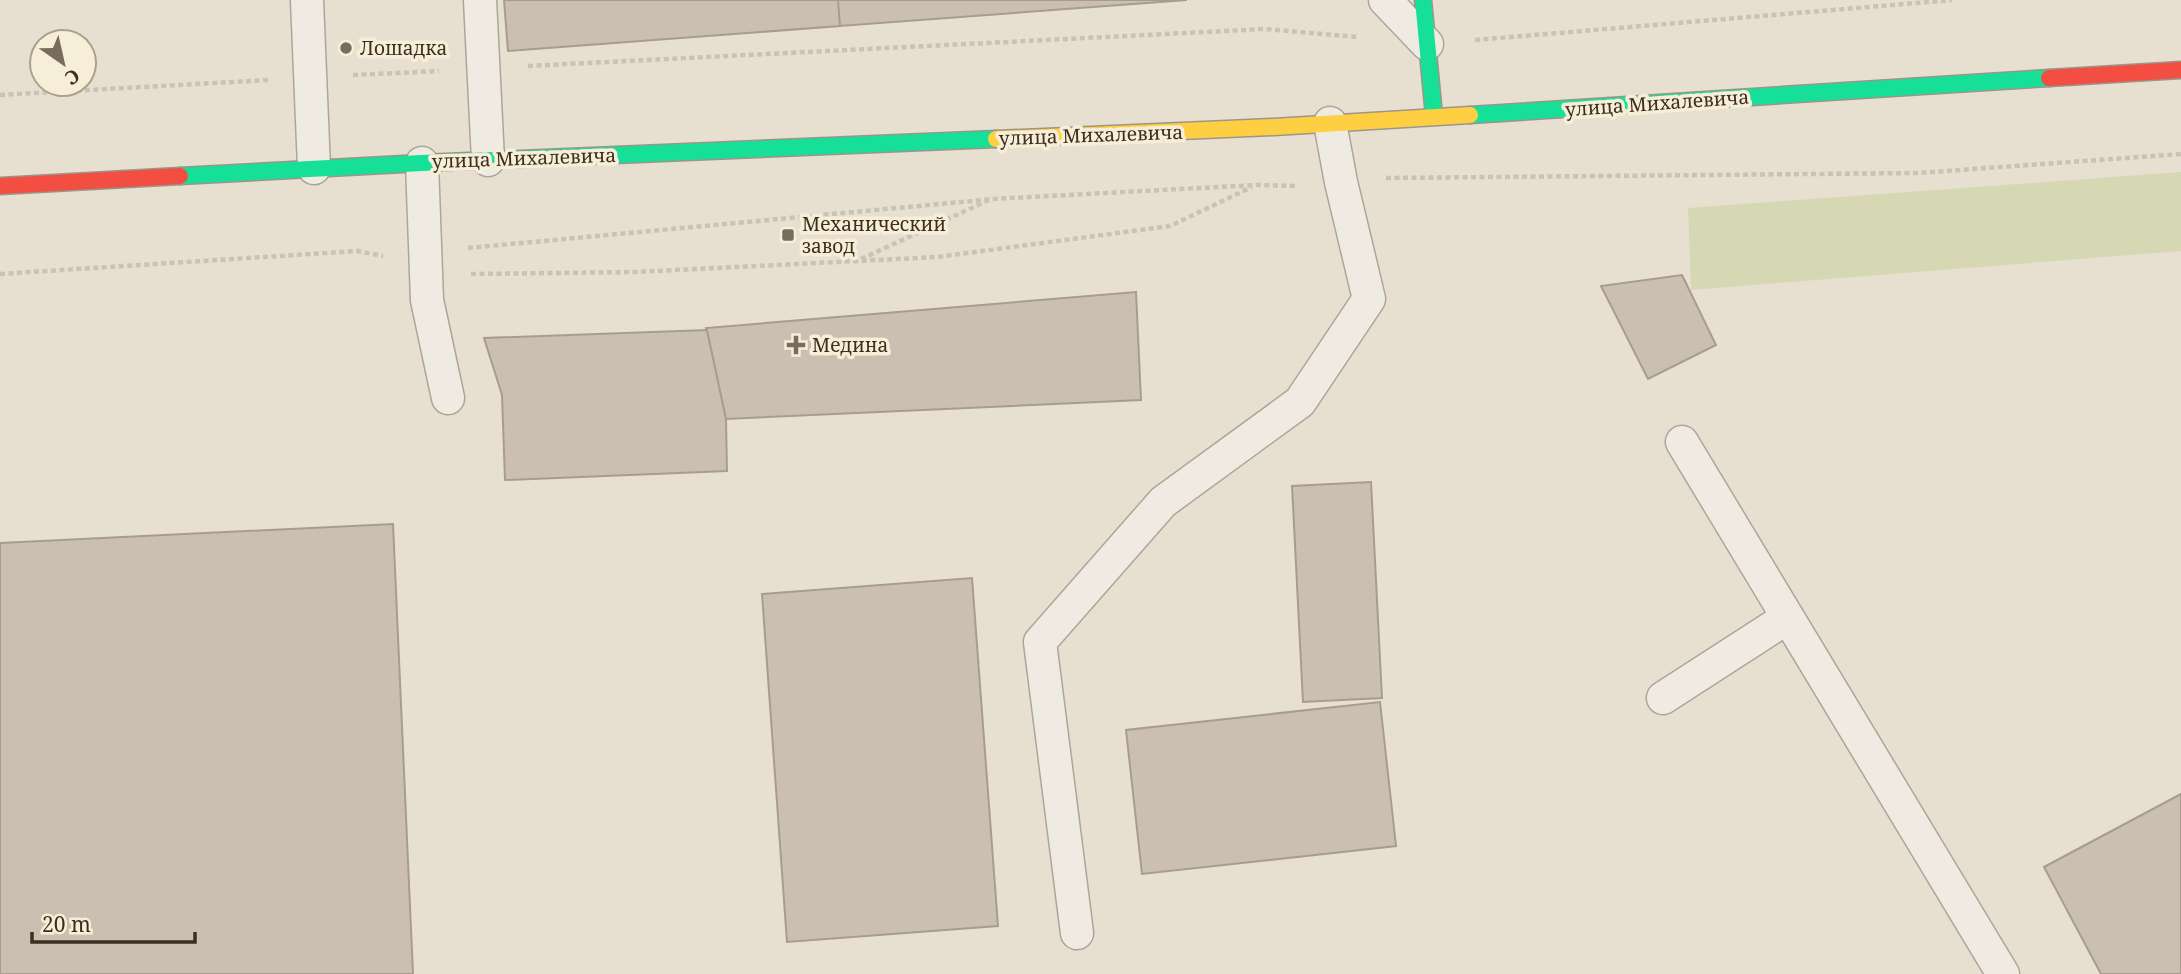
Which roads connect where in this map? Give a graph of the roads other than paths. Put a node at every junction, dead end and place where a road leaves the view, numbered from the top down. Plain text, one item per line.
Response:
1 (307, 0) edge
2 (480, 0) edge
3 (1385, 0) edge
4 (1423, 0) edge
5 (1427, 44) junction
6 (2181, 70) edge
7 (1434, 116) junction
8 (1330, 123) junction
9 (488, 160) junction
10 (422, 163) junction
11 (314, 168) junction
12 (0, 186) edge
13 (447, 398) dead end
14 (1682, 442) dead end
15 (1787, 618) junction
16 (1663, 698) dead end
17 (1077, 933) dead end
18 (2003, 974) edge

1 - 11 lane
2 - 9 lane
3 - 5 lane
4 - 5 main road
5 - 7 main road
6 - 7 main road, улица Михалевича
7 - 8 main road, улица Михалевича
8 - 9 main road, улица Михалевича
8 - 17 lane
9 - 10 main road, улица Михалевича
10 - 11 main road, улица Михалевича
10 - 13 lane
11 - 12 main road, улица Михалевича
14 - 15 lane
15 - 16 lane
15 - 18 lane

